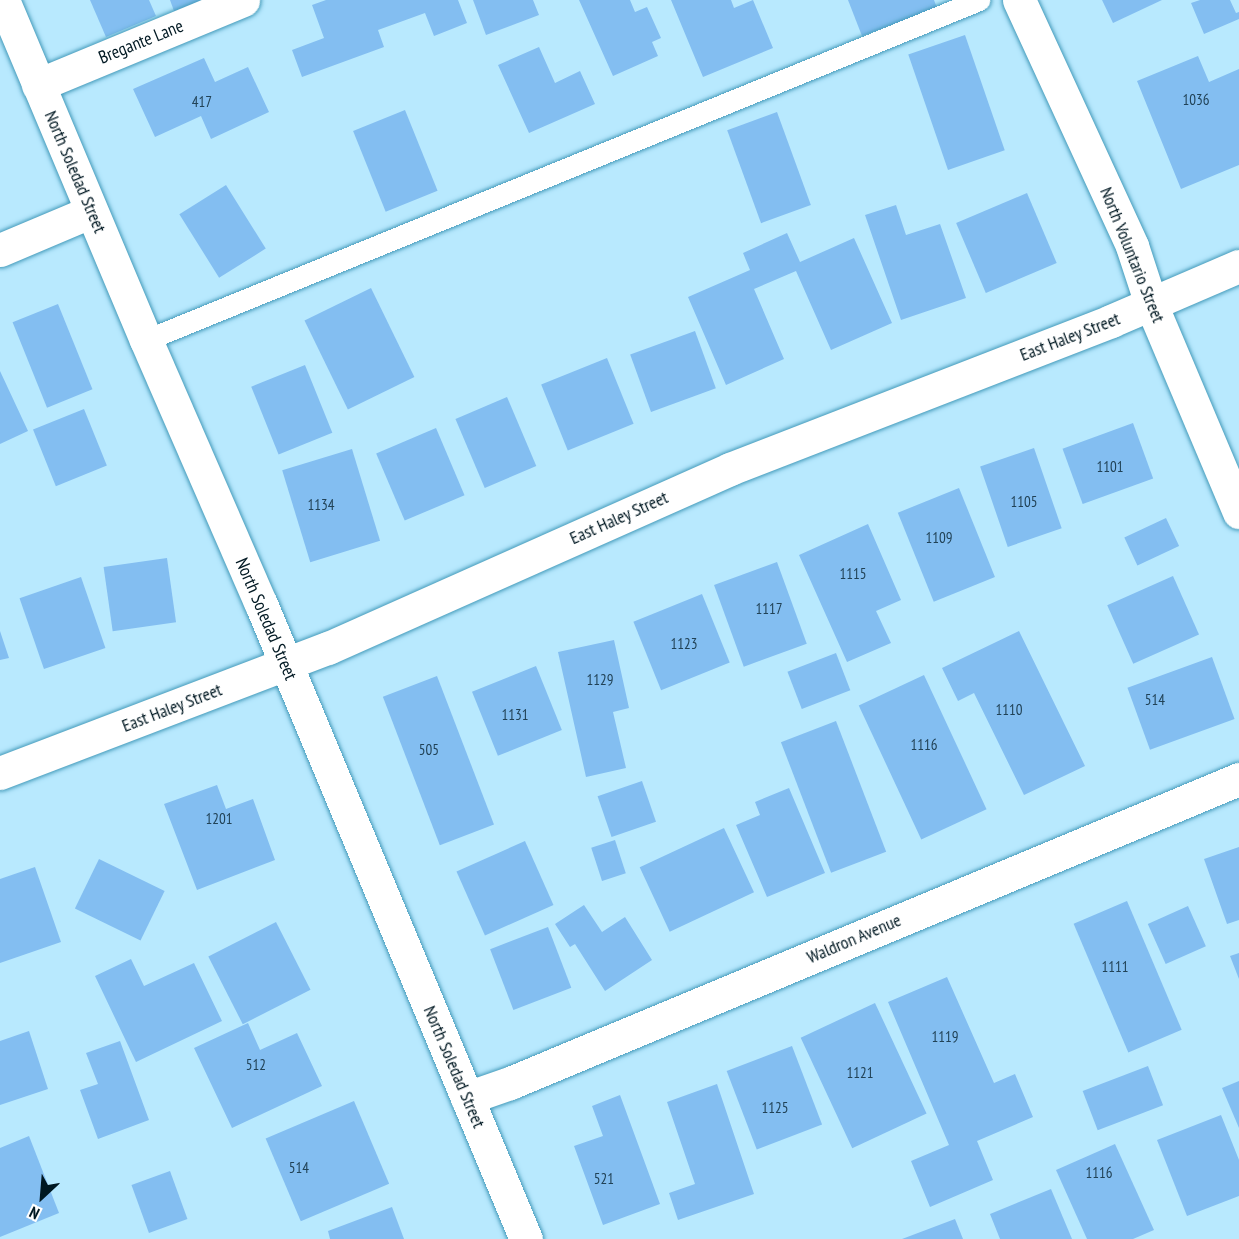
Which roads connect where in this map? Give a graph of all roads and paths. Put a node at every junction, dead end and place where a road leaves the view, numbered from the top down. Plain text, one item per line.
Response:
1 (3, 0) edge
2 (243, 0) edge
3 (979, 0) edge
4 (1019, 0) edge
5 (38, 85) junction
6 (90, 212) junction
7 (0, 250) edge
8 (1239, 266) edge
9 (1151, 304) junction
10 (146, 340) junction
11 (1239, 512) edge
12 (285, 664) junction
13 (0, 773) edge
14 (1239, 779) edge
15 (467, 1098) junction
16 (526, 1239) edge

1 - 5 street, North Soledad Street
2 - 5 street, Bregante Lane
3 - 10 lane
4 - 9 street, North Voluntario Street
5 - 6 street, North Soledad Street
6 - 7 street
6 - 10 street, North Soledad Street
8 - 9 street, East Haley Street
9 - 11 street, North Voluntario Street
9 - 12 street, East Haley Street
10 - 12 street, North Soledad Street
12 - 13 street, East Haley Street
12 - 15 street, North Soledad Street
14 - 15 street, Waldron Avenue
15 - 16 street, North Soledad Street

